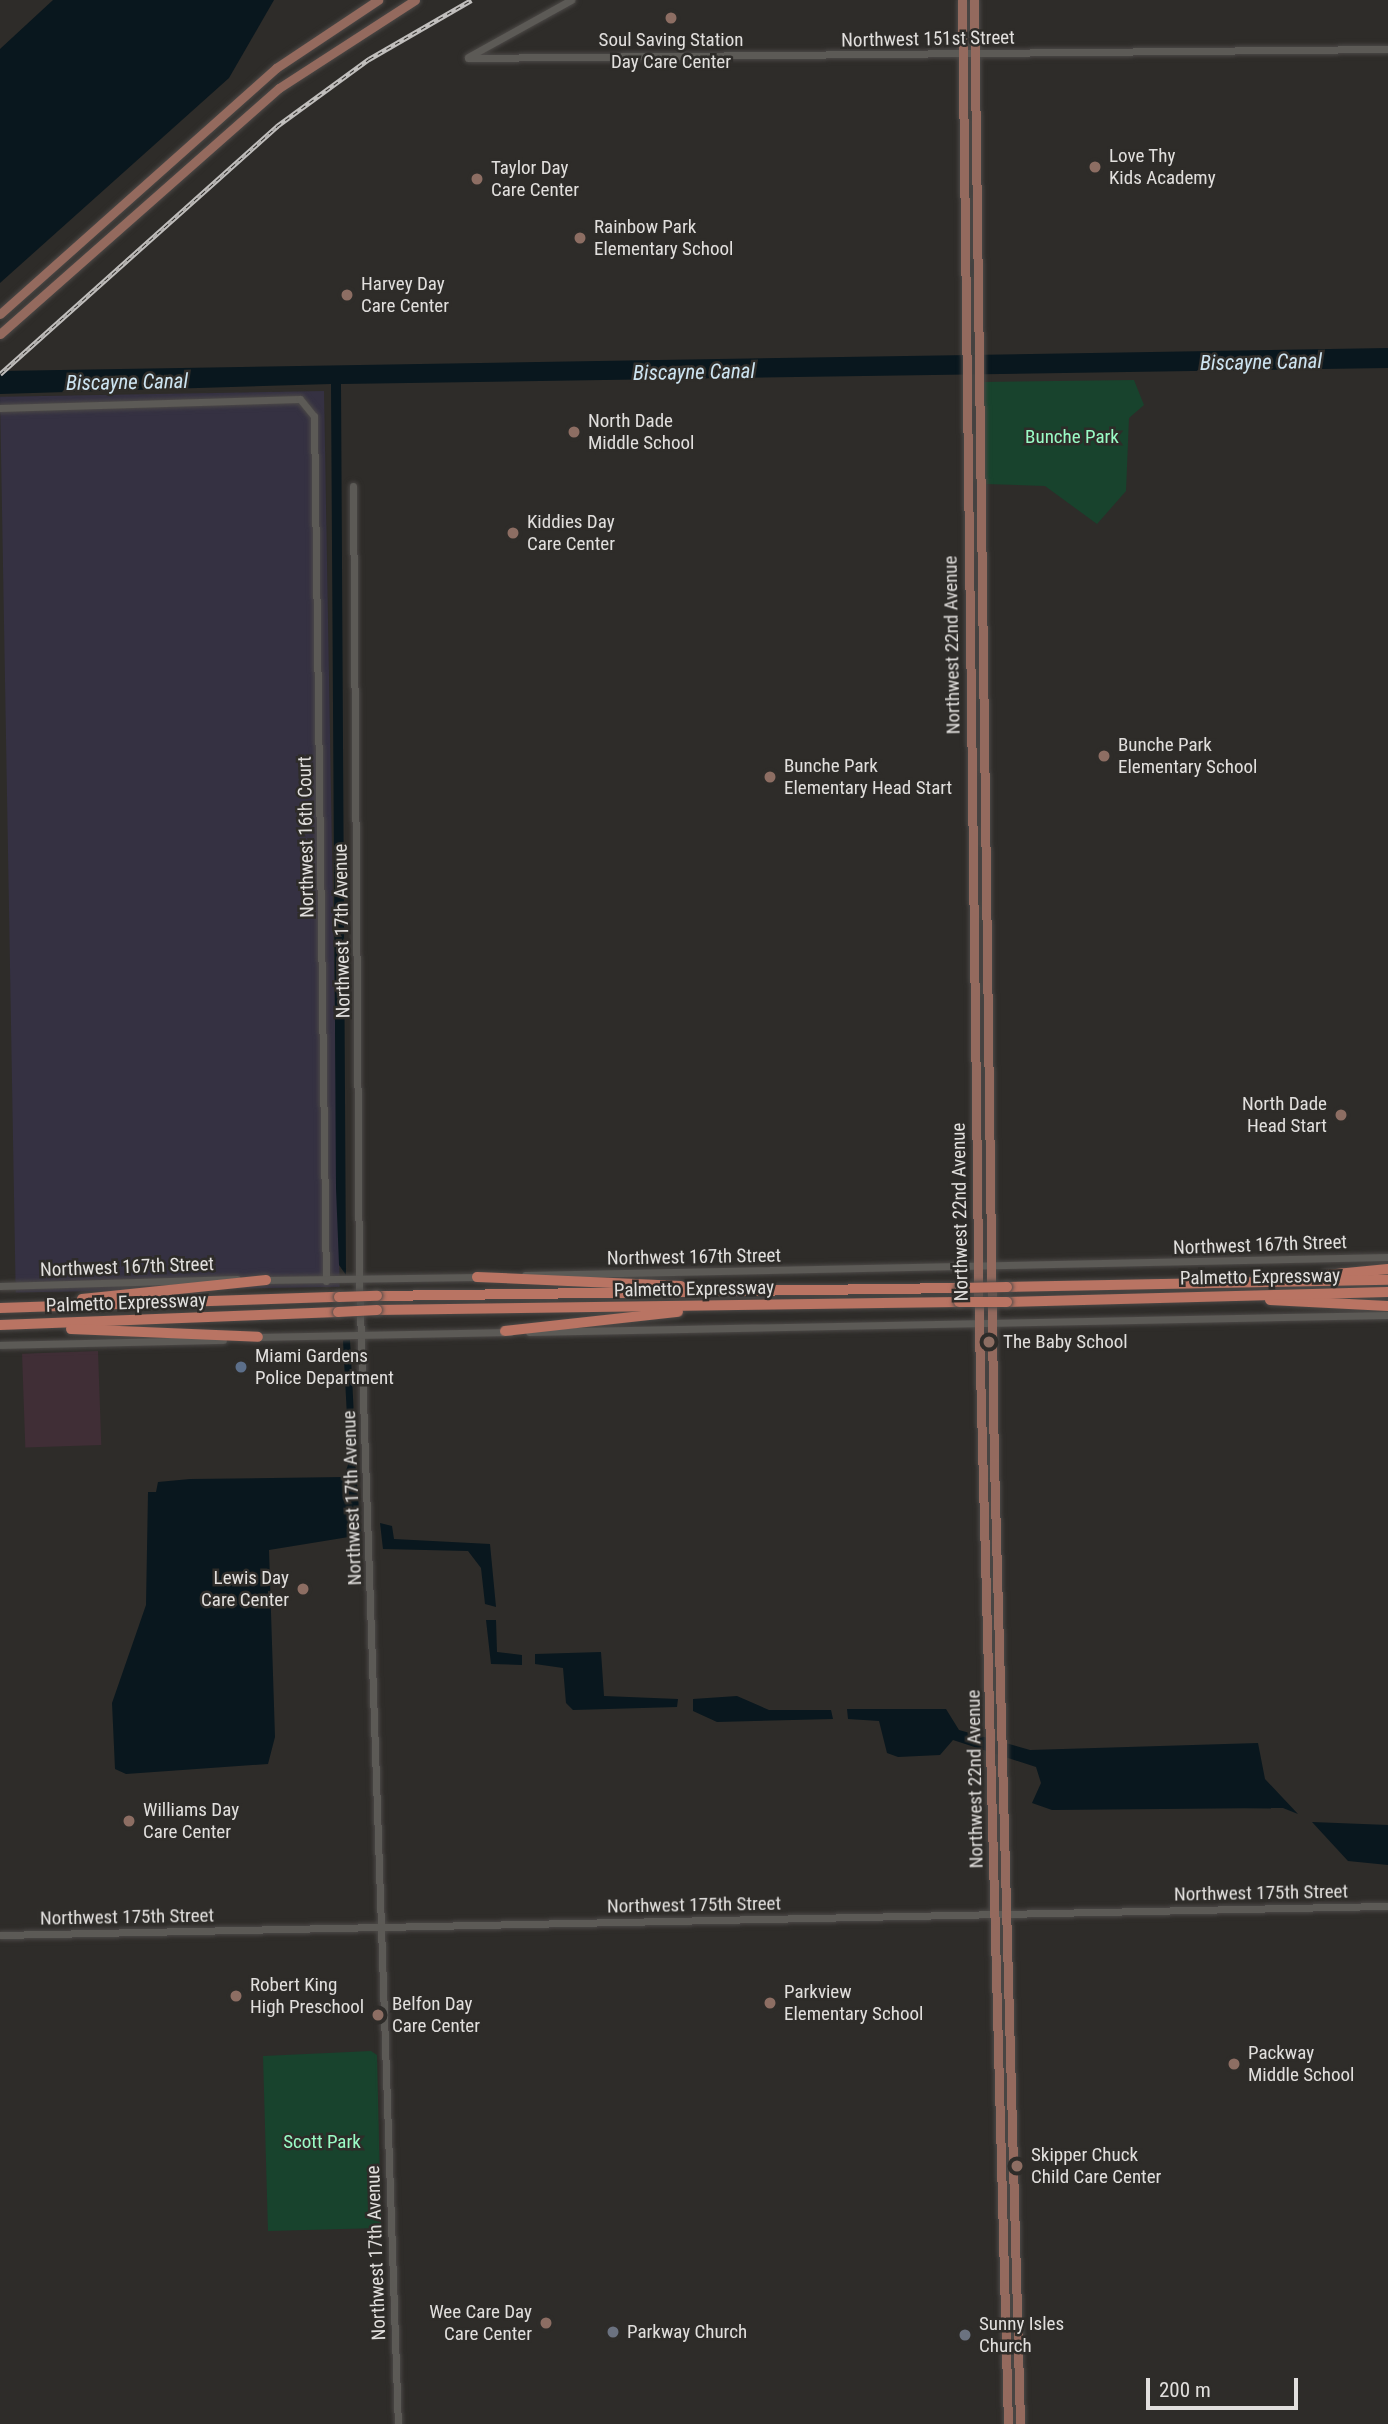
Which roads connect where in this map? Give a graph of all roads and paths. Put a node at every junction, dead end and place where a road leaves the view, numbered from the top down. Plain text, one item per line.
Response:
1 (378, 0) edge
2 (415, 0) edge
3 (570, 0) edge
4 (962, 0) edge
5 (974, 0) edge
6 (1388, 50) edge
7 (963, 54) junction
8 (975, 54) junction
9 (0, 314) edge
10 (0, 334) edge
11 (0, 408) edge
12 (353, 486) dead end
13 (1388, 1257) edge
14 (979, 1267) junction
15 (992, 1267) junction
16 (1388, 1269) edge
17 (477, 1277) junction
18 (265, 1280) junction
19 (1281, 1280) junction
20 (1388, 1280) edge
21 (326, 1281) junction
22 (359, 1281) junction
23 (0, 1286) edge
24 (719, 1291) junction
25 (1388, 1292) edge
26 (1224, 1296) junction
27 (766, 1305) junction
28 (55, 1306) junction
29 (1388, 1306) edge
30 (0, 1308) edge
31 (1388, 1315) edge
32 (993, 1322) junction
33 (979, 1323) junction
34 (0, 1325) edge
35 (29, 1325) junction
36 (505, 1331) junction
37 (362, 1332) junction
38 (258, 1337) junction
39 (0, 1345) edge
40 (1388, 1906) edge
41 (1000, 1915) junction
42 (382, 1926) junction
43 (0, 1936) edge
44 (1008, 2422) edge
45 (1020, 2422) edge
46 (398, 2424) edge

1 - 9 main road
2 - 10 main road
3 - 7 street, Northwest 151st Street
4 - 7 main road, Northwest 22nd Avenue
5 - 8 main road, Northwest 22nd Avenue
6 - 8 street, Northwest 151st Street
7 - 8 street, Northwest 151st Street
7 - 14 main road, Northwest 22nd Avenue
8 - 15 main road, Northwest 22nd Avenue
11 - 21 street, Northwest 16th Court
12 - 22 street, Northwest 17th Avenue
13 - 15 street, Northwest 167th Street
14 - 15 street, Northwest 167th Street
14 - 17 street, Northwest 167th Street
14 - 33 main road, Northwest 22nd Avenue
15 - 32 main road, Northwest 22nd Avenue
16 - 19 highway
17 - 22 street, Northwest 167th Street
17 - 24 highway
18 - 21 street, Northwest 167th Street
18 - 23 street, Northwest 167th Street
18 - 28 highway
19 - 20 highway, Palmetto Expressway
19 - 24 highway, Palmetto Expressway, bridge
21 - 22 street, Northwest 167th Street
22 - 37 street, Northwest 17th Avenue
24 - 28 highway, Palmetto Expressway, bridge
25 - 26 highway, Palmetto Expressway
26 - 27 highway, Palmetto Expressway, bridge
26 - 29 highway
27 - 35 highway, Palmetto Expressway, bridge
27 - 36 highway
28 - 30 highway, Palmetto Expressway
31 - 32 street
32 - 33 street
32 - 41 main road, Northwest 22nd Avenue
33 - 36 street
33 - 41 main road, Northwest 22nd Avenue
34 - 35 highway, Palmetto Expressway
35 - 38 highway
36 - 37 street
37 - 38 street
37 - 42 street, Northwest 17th Avenue
38 - 39 street
40 - 41 street, Northwest 175th Street
41 - 42 street, Northwest 175th Street
41 - 44 main road, Northwest 22nd Avenue
41 - 45 main road, Northwest 22nd Avenue
42 - 43 street, Northwest 175th Street
42 - 46 street, Northwest 17th Avenue
44 - 45 main road

